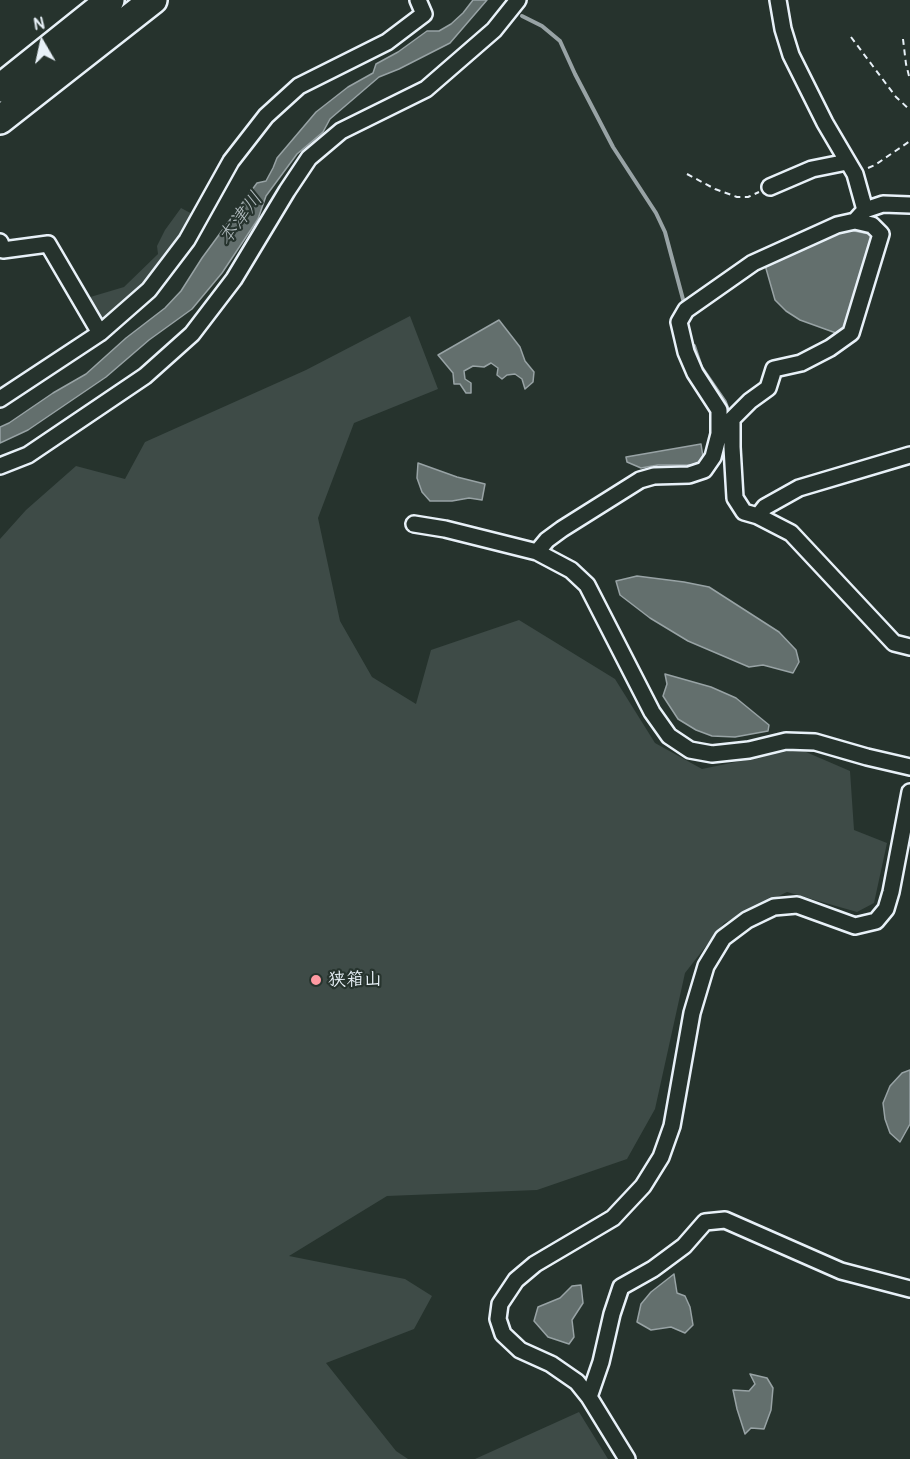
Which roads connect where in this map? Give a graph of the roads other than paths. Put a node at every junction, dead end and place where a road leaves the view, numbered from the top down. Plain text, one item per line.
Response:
1 (110, 0) edge
2 (153, 0) edge
3 (418, 0) edge
4 (518, 0) edge
5 (778, 0) edge
6 (0, 88) edge
7 (0, 120) edge
8 (851, 168) junction
9 (770, 188) road end
10 (910, 205) edge
11 (860, 216) junction
12 (0, 242) edge
13 (100, 333) junction
14 (0, 399) edge
15 (910, 455) edge
16 (0, 466) edge
17 (758, 516) junction
18 (414, 524) dead end
19 (537, 552) junction
20 (910, 647) edge
21 (910, 767) edge
22 (910, 792) edge
23 (910, 1289) edge
24 (589, 1397) junction
25 (627, 1459) edge

1 - 6 highway
2 - 7 highway
3 - 13 street
4 - 16 street
5 - 8 street
8 - 9 street
8 - 11 street
10 - 11 street
11 - 17 street
11 - 19 street
12 - 13 street
13 - 14 street
15 - 17 street
17 - 20 street
18 - 19 street
19 - 21 street
22 - 24 street
23 - 24 street
24 - 25 street

